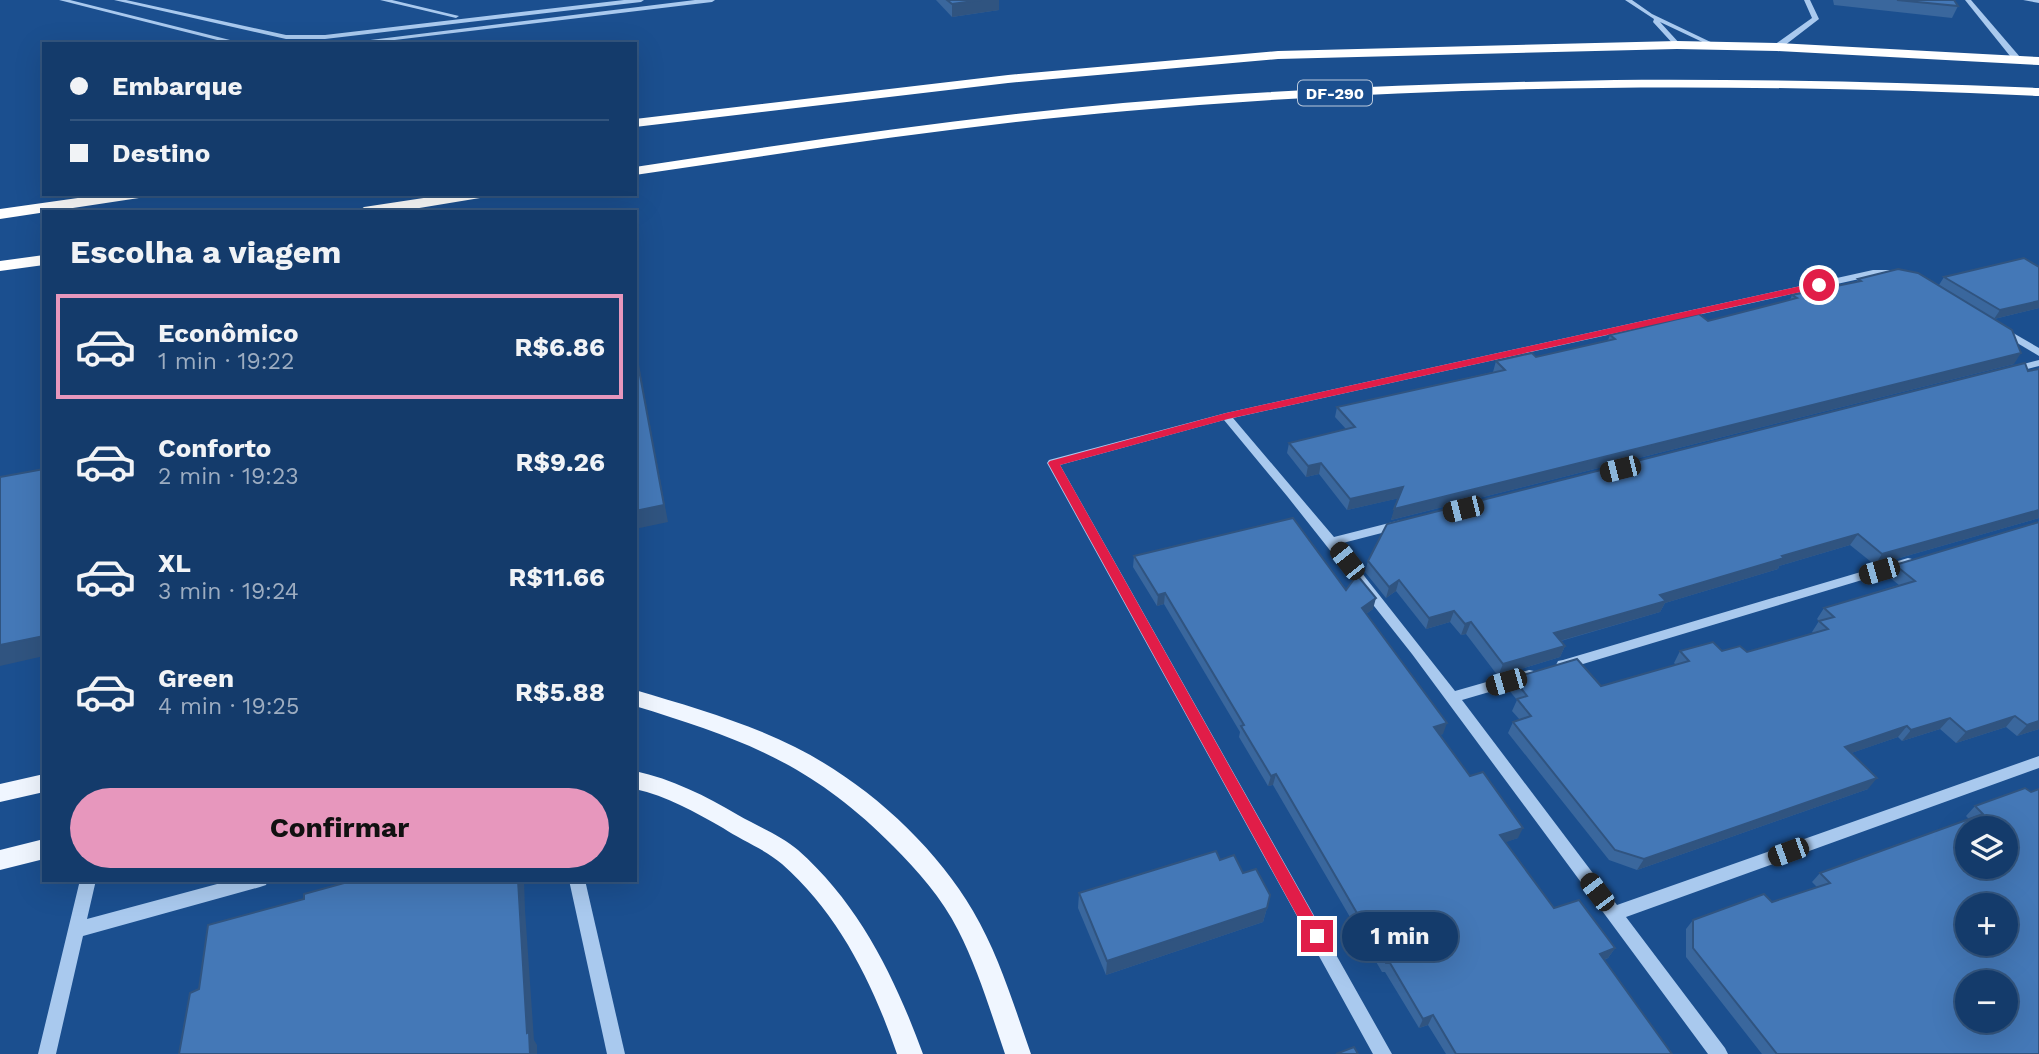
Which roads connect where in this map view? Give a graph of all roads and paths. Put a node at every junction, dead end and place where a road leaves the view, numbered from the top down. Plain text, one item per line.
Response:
1 (62, 0) edge
2 (117, 0) edge
3 (154, 0) edge
4 (383, 0) edge
5 (587, 0) edge
6 (641, 0) edge
7 (712, 0) edge
8 (1628, 0) edge
9 (1807, 0) edge
10 (1968, 0) edge
11 (2026, 0) edge
12 (2039, 1) edge
13 (667, 3) edge
14 (1650, 15) junction
15 (456, 16) junction
16 (235, 42) edge
17 (357, 42) edge
18 (1677, 45) junction
19 (1715, 46) junction
20 (1777, 47) junction
21 (2017, 59) junction
22 (2039, 61) edge
23 (2039, 92) edge
24 (637, 123) edge
25 (637, 171) edge
26 (125, 196) edge
27 (468, 196) edge
28 (377, 210) edge
29 (0, 214) edge
30 (42, 260) edge
31 (0, 266) edge
32 (1912, 276) edge
33 (1993, 324) edge
34 (2039, 353) edge
35 (2039, 363) edge
36 (1999, 373) edge
37 (1226, 416) junction
38 (1412, 522) edge
39 (1332, 542) junction
40 (1919, 559) edge
41 (1453, 697) junction
42 (637, 699) edge
43 (2039, 762) edge
44 (637, 780) edge
45 (42, 783) edge
46 (0, 793) edge
47 (42, 850) edge
48 (0, 860) edge
49 (88, 882) edge
50 (253, 882) edge
51 (577, 882) edge
52 (1612, 914) junction
53 (76, 930) junction
54 (47, 1054) edge
55 (616, 1054) edge
56 (910, 1054) edge
57 (1018, 1054) edge
58 (1383, 1054) edge
59 (1718, 1054) edge

1 - 16 street
2 - 6 street
3 - 15 street
4 - 15 street
5 - 15 street
7 - 13 street
8 - 14 street
9 - 20 street
10 - 21 street
11 - 12 street
13 - 17 street
14 - 18 street
14 - 19 street
18 - 19 highway, DF-290
18 - 24 highway, DF-290
19 - 20 highway, DF-290
20 - 21 highway, DF-290
21 - 22 highway, DF-290
23 - 25 highway, DF-290
26 - 29 highway
27 - 28 highway
30 - 31 highway
32 - 37 street
33 - 34 street
35 - 36 street
37 - 39 street
37 - 58 street
38 - 39 street
39 - 41 street
40 - 41 street
41 - 52 street
42 - 57 main road
43 - 52 street
44 - 56 main road
45 - 46 main road
47 - 48 main road
49 - 53 street
50 - 53 street
51 - 55 street
52 - 59 street
53 - 54 street

